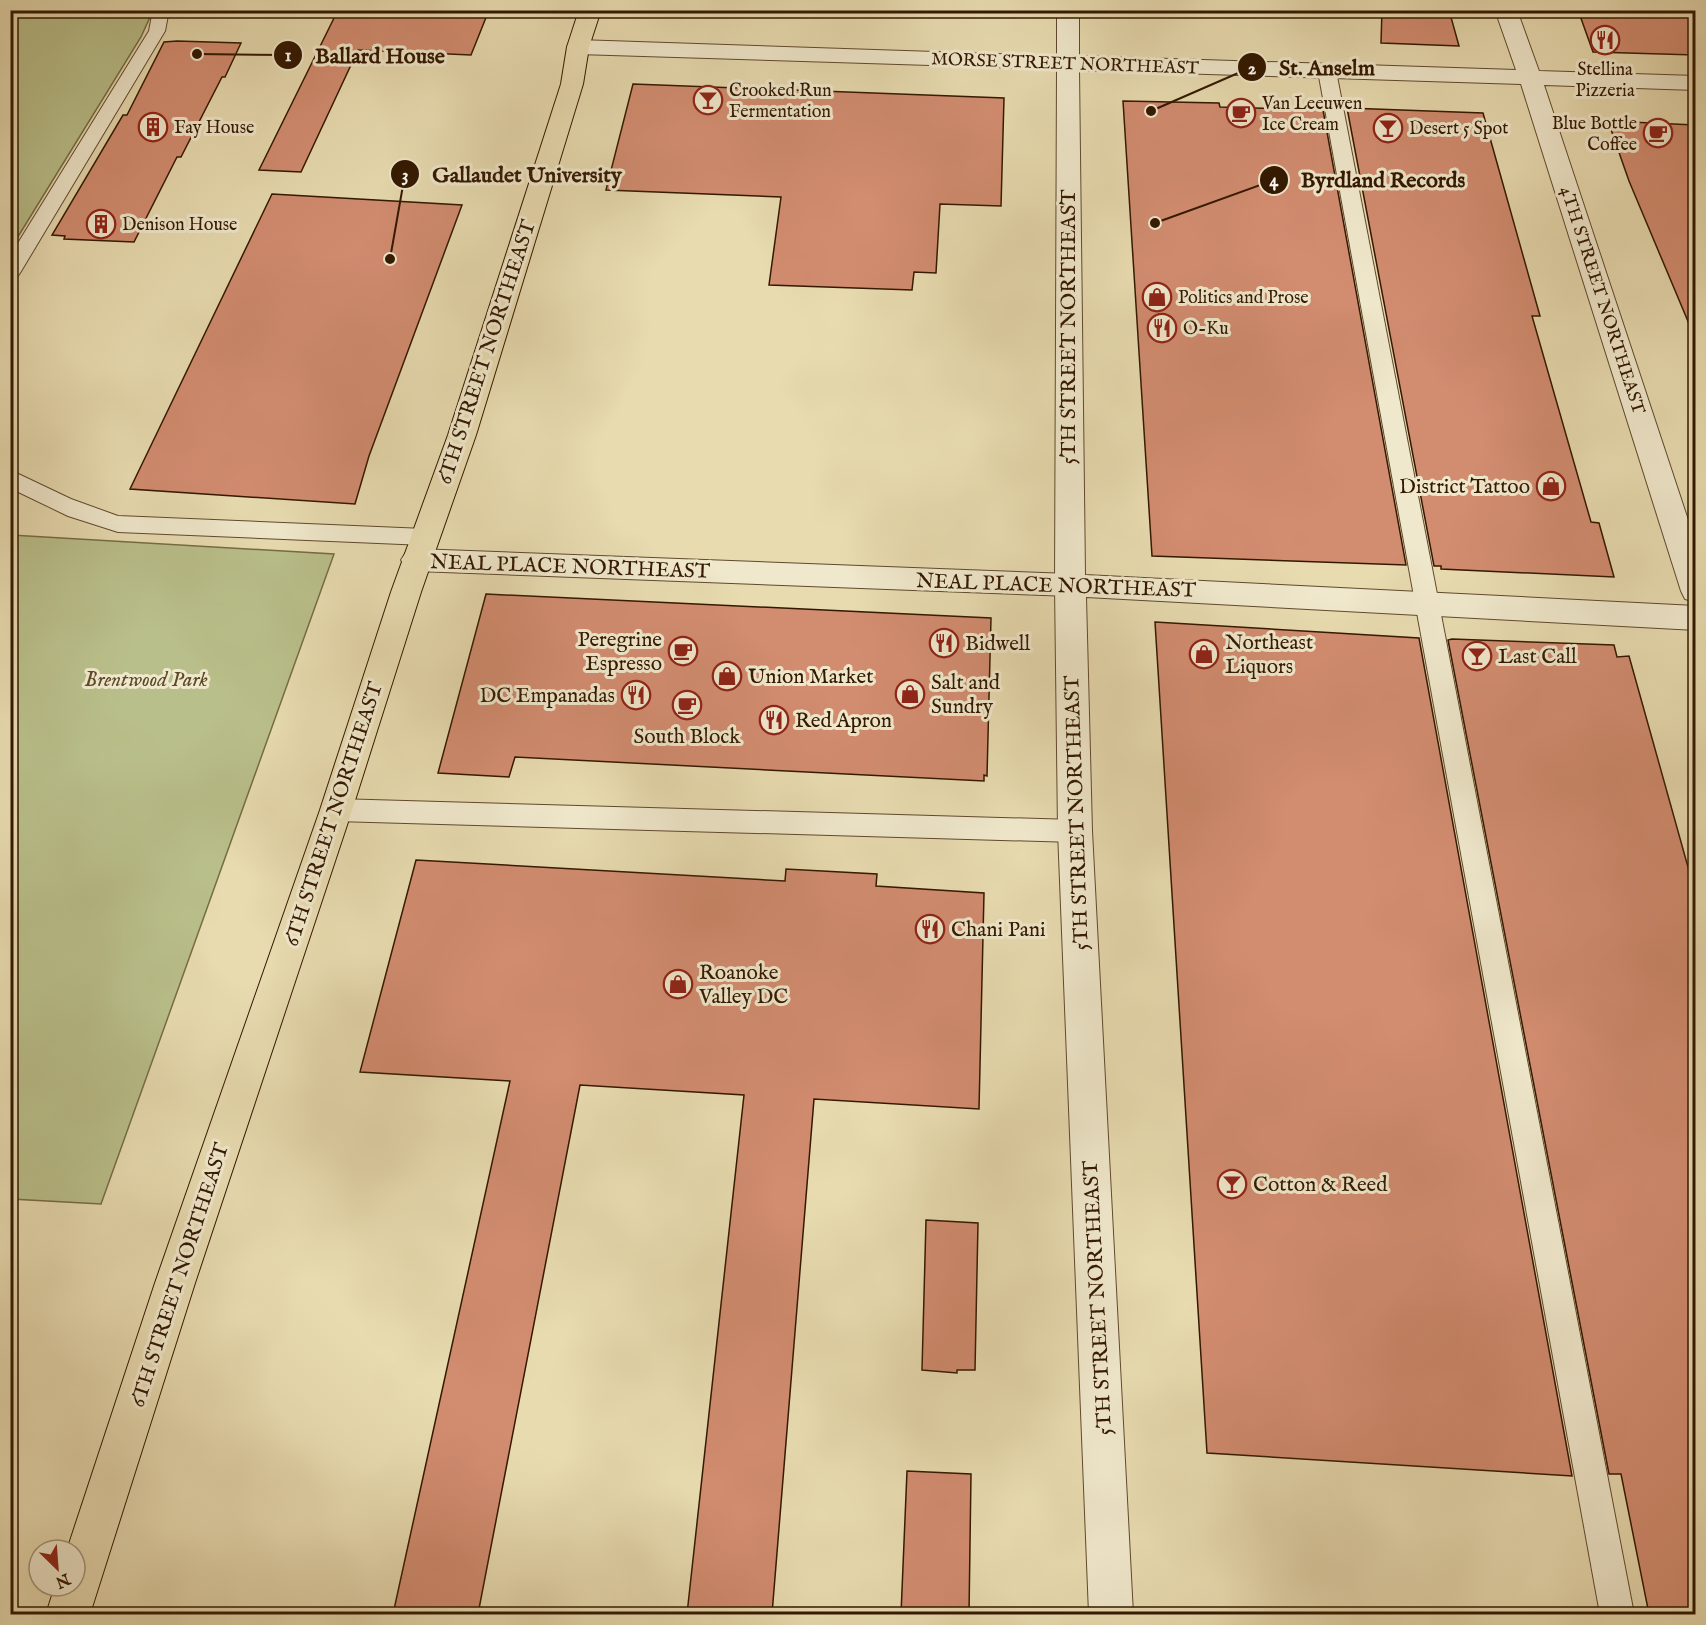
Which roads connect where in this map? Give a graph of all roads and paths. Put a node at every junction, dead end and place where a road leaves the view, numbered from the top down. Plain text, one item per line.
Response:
1 (161, 10) edge
2 (590, 10) edge
3 (1068, 10) edge
4 (1506, 10) edge
5 (579, 47) junction
6 (1066, 63) junction
7 (1327, 71) junction
8 (1529, 78) junction
9 (1695, 83) edge
10 (10, 273) edge
11 (10, 478) edge
12 (420, 549) junction
13 (1070, 585) junction
14 (1695, 591) edge
15 (1427, 604) junction
16 (1695, 618) edge
17 (336, 810) junction
18 (1075, 831) junction
19 (68, 1614) edge
20 (1111, 1614) edge
21 (1617, 1614) edge

1 - 10 lane
2 - 5 main road, 6TH STREET NORTHEAST
3 - 6 street, 5TH STREET NORTHEAST
4 - 8 street, 4TH STREET NORTHEAST
5 - 6 street, MORSE STREET NORTHEAST
5 - 12 main road, 6TH STREET NORTHEAST
6 - 7 street, MORSE STREET NORTHEAST
6 - 13 street, 5TH STREET NORTHEAST
7 - 8 street, MORSE STREET NORTHEAST
7 - 15 lane
8 - 9 street, MORSE STREET NORTHEAST
8 - 14 street, 4TH STREET NORTHEAST
11 - 12 lane
12 - 13 street, NEAL PLACE NORTHEAST
12 - 17 main road, 6TH STREET NORTHEAST
13 - 15 street, NEAL PLACE NORTHEAST
13 - 18 street, 5TH STREET NORTHEAST
15 - 16 street, NEAL PLACE NORTHEAST
15 - 21 lane
17 - 18 lane
17 - 19 main road, 6TH STREET NORTHEAST
18 - 20 street, 5TH STREET NORTHEAST

